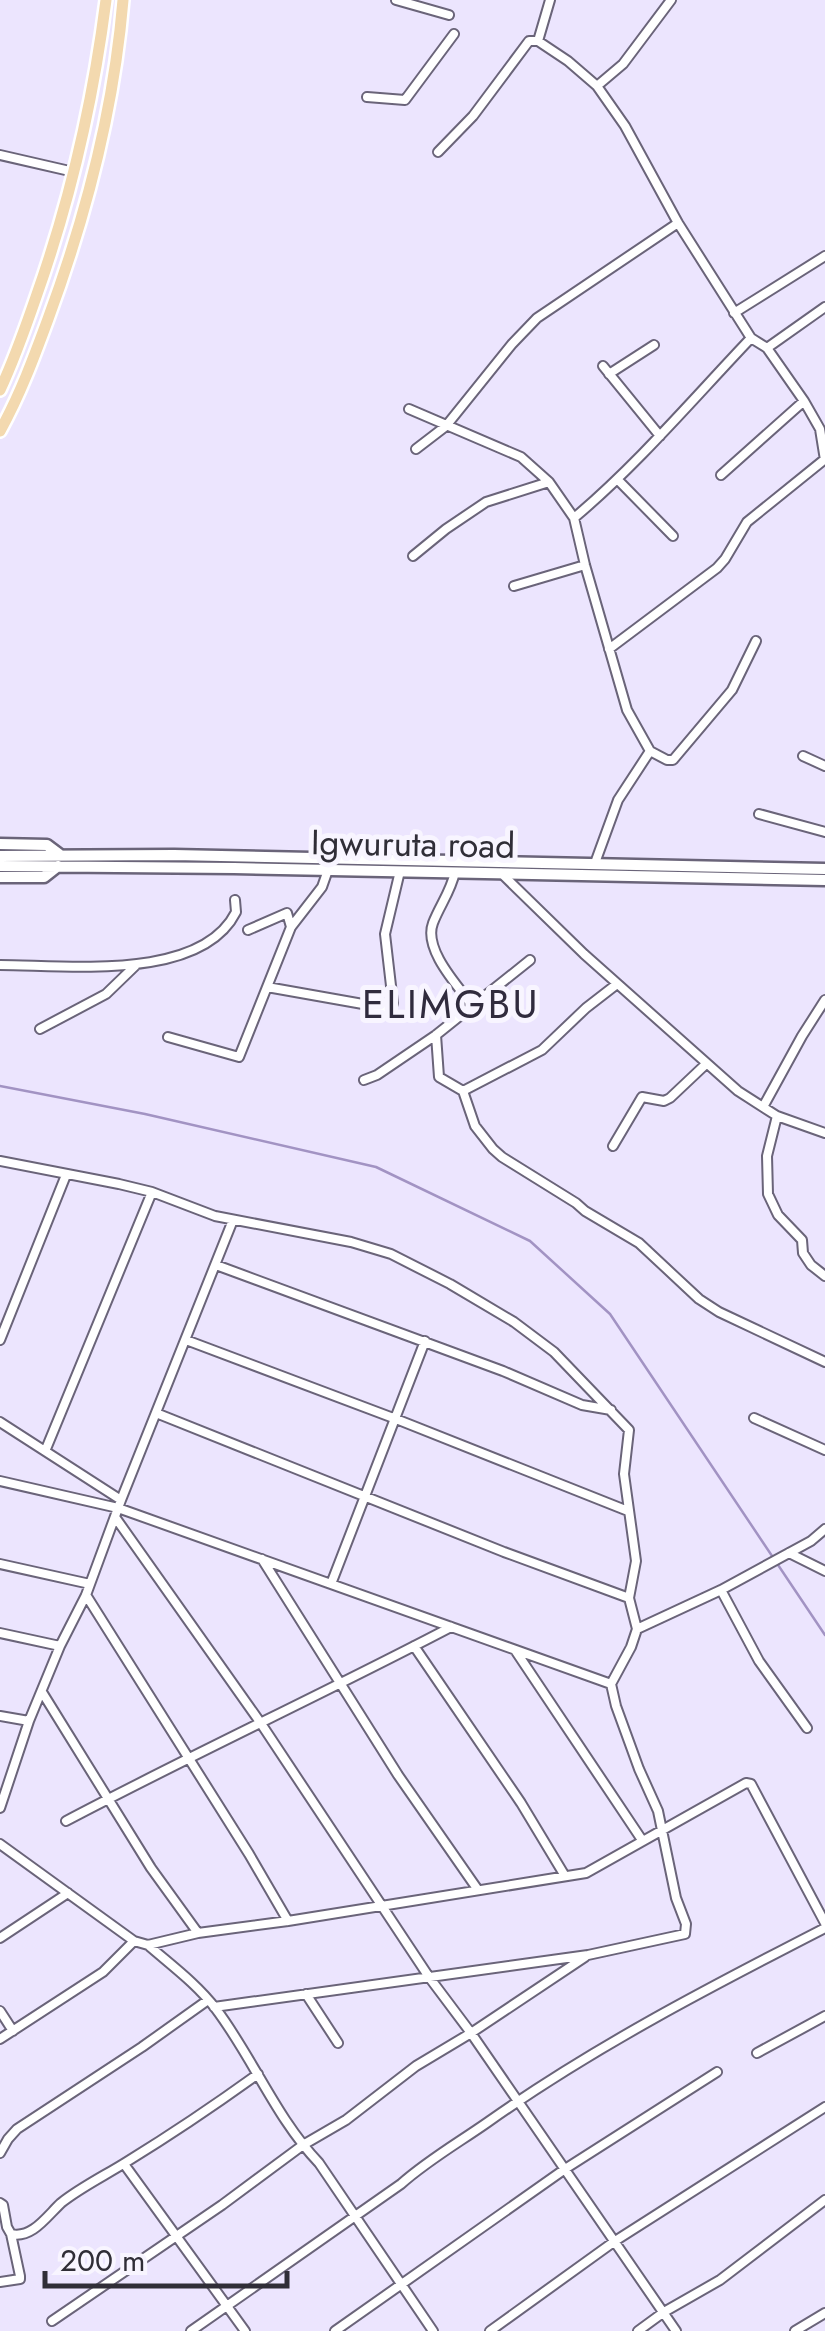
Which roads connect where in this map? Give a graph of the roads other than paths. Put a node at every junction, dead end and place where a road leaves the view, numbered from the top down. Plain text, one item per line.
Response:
1 (106, 0) edge
2 (123, 0) edge
3 (396, 0) edge
4 (550, 0) edge
5 (658, 0) edge
6 (669, 2) edge
7 (448, 15) dead end
8 (454, 34) dead end
9 (538, 41) junction
10 (597, 86) junction
11 (367, 97) dead end
12 (438, 152) dead end
13 (0, 155) edge
14 (74, 172) junction
15 (678, 223) junction
16 (825, 256) edge
17 (825, 307) edge
18 (734, 313) junction
19 (751, 338) junction
20 (654, 345) dead end
21 (766, 348) junction
22 (603, 366) dead end
23 (610, 374) junction
24 (0, 390) edge
25 (804, 401) junction
26 (409, 409) dead end
27 (446, 426) junction
28 (822, 427) edge
29 (0, 430) edge
30 (660, 436) junction
31 (416, 448) dead end
32 (825, 459) edge
33 (721, 475) dead end
34 (617, 479) junction
35 (549, 482) junction
36 (574, 518) junction
37 (674, 536) dead end
38 (413, 556) dead end
39 (585, 564) junction
40 (514, 586) dead end
41 (756, 641) dead end
42 (610, 649) junction
43 (650, 752) junction
44 (803, 756) dead end
45 (825, 766) edge
46 (759, 814) dead end
47 (825, 832) edge
48 (0, 844) edge
49 (0, 856) edge
50 (60, 860) junction
51 (595, 864) junction
52 (0, 866) edge
53 (825, 869) edge
54 (328, 870) junction
55 (400, 871) junction
56 (455, 872) junction
57 (501, 873) junction
58 (0, 877) edge
59 (825, 880) edge
60 (235, 900) dead end
61 (291, 926) junction
62 (248, 930) dead end
63 (530, 960) dead end
64 (0, 964) edge
65 (136, 965) junction
66 (617, 984) junction
67 (266, 987) junction
68 (825, 1000) edge
69 (472, 1005) junction
70 (40, 1029) dead end
71 (436, 1035) junction
72 (168, 1036) dead end
73 (706, 1064) junction
74 (364, 1080) dead end
75 (463, 1091) junction
76 (763, 1107) junction
77 (778, 1116) junction
78 (825, 1133) edge
79 (613, 1146) dead end
80 (0, 1160) edge
81 (66, 1174) junction
82 (152, 1192) junction
83 (233, 1220) junction
84 (216, 1266) junction
85 (825, 1276) edge
86 (0, 1340) edge
87 (186, 1340) junction
88 (425, 1342) junction
89 (825, 1362) edge
90 (596, 1394) junction
91 (588, 1407) junction
92 (611, 1410) junction
93 (156, 1413) junction
94 (754, 1418) dead end
95 (396, 1419) junction
96 (0, 1422) edge
97 (46, 1450) junction
98 (825, 1450) edge
99 (0, 1481) edge
100 (366, 1495) junction
101 (118, 1508) junction
102 (628, 1512) junction
103 (825, 1528) edge
104 (786, 1554) junction
105 (262, 1559) junction
106 (0, 1564) edge
107 (825, 1571) edge
108 (90, 1584) junction
109 (331, 1584) junction
110 (721, 1590) junction
111 (86, 1595) junction
112 (629, 1598) junction
113 (452, 1627) junction
114 (637, 1629) junction
115 (0, 1634) edge
116 (60, 1646) junction
117 (414, 1646) junction
118 (515, 1650) junction
119 (611, 1684) junction
120 (340, 1685) junction
121 (42, 1692) junction
122 (0, 1716) edge
123 (29, 1721) junction
124 (260, 1722) junction
125 (807, 1728) dead end
126 (187, 1758) junction
127 (109, 1799) junction
128 (0, 1808) edge
129 (66, 1821) dead end
130 (662, 1829) junction
131 (642, 1840) junction
132 (0, 1844) edge
133 (565, 1876) junction
134 (478, 1890) junction
135 (68, 1893) junction
136 (384, 1905) junction
137 (288, 1921) junction
138 (825, 1926) edge
139 (198, 1933) junction
140 (0, 1938) edge
141 (134, 1941) junction
142 (148, 1946) junction
143 (588, 1954) junction
144 (430, 1977) junction
145 (306, 1994) junction
146 (211, 2003) junction
147 (0, 2011) edge
148 (825, 2016) edge
149 (14, 2030) junction
150 (471, 2033) junction
151 (0, 2038) edge
152 (338, 2043) dead end
153 (757, 2053) dead end
154 (717, 2072) dead end
155 (258, 2074) junction
156 (517, 2100) junction
157 (825, 2106) edge
158 (303, 2145) junction
159 (0, 2152) edge
160 (124, 2164) junction
161 (565, 2170) junction
162 (825, 2200) edge
163 (0, 2204) edge
164 (355, 2216) junction
165 (11, 2234) junction
166 (177, 2236) junction
167 (614, 2241) junction
168 (0, 2282) edge
169 (401, 2286) junction
170 (228, 2306) junction
171 (664, 2312) junction
172 (825, 2313) edge
173 (52, 2321) dead end
174 (191, 2331) edge
175 (244, 2331) edge
176 (335, 2331) edge
177 (433, 2331) edge
178 (490, 2331) edge
179 (638, 2331) edge
180 (676, 2331) edge
181 (795, 2331) edge

1 - 14 main road
2 - 29 main road
3 - 7 street
4 - 9 street
5 - 6 street
6 - 10 street
8 - 11 street
9 - 10 street
9 - 12 street
10 - 15 street
13 - 14 street
14 - 24 main road
15 - 18 street
15 - 27 street
16 - 18 street
17 - 21 street
18 - 19 street
19 - 21 street
19 - 30 street
20 - 23 street
21 - 25 street
22 - 23 street
23 - 30 street
25 - 28 street
25 - 33 street
26 - 27 street
27 - 31 street
27 - 35 street
28 - 32 street
30 - 34 street
32 - 42 street
34 - 36 street
34 - 37 street
35 - 36 street
35 - 38 street
36 - 39 street
39 - 40 street
39 - 42 street
41 - 43 street
42 - 43 street
43 - 51 street
44 - 45 street
46 - 47 street
48 - 50 main road
49 - 50 main road, Igwuruta road
50 - 51 main road, Igwuruta road
50 - 52 main road, Igwuruta road
50 - 54 main road, Igwuruta road
50 - 58 main road
51 - 53 main road, Igwuruta road
54 - 55 main road, Igwuruta road
54 - 61 street
55 - 56 main road, Igwuruta road
55 - 67 street
56 - 57 main road, Igwuruta road
56 - 69 street
57 - 59 main road, Igwuruta road
57 - 66 street
60 - 65 street
61 - 62 street
61 - 67 street
63 - 69 street
64 - 65 street
65 - 70 street
66 - 73 street
66 - 75 street
67 - 72 street
68 - 76 street
69 - 71 street
71 - 74 street
71 - 75 street
73 - 76 street
73 - 79 street
75 - 89 street
76 - 77 street
77 - 78 street
77 - 85 street
80 - 81 street
81 - 82 street
81 - 86 street
82 - 83 street
82 - 97 street
83 - 84 street
83 - 90 street
84 - 87 street
84 - 88 street
87 - 93 street
87 - 95 street
88 - 91 street
88 - 95 street
90 - 91 street
90 - 92 street
91 - 92 street
92 - 102 street
93 - 100 street
93 - 101 street
94 - 98 street
95 - 100 street
95 - 102 street
96 - 97 street
97 - 101 street
99 - 101 street
100 - 109 street
100 - 112 street
101 - 105 street
101 - 108 street
101 - 124 street
102 - 112 street
103 - 104 street
104 - 107 street
104 - 110 street
105 - 109 street
105 - 120 street
106 - 108 street
108 - 111 street
109 - 113 street
110 - 114 street
110 - 125 street
111 - 116 street
111 - 126 street
112 - 114 street
113 - 117 street
113 - 118 street
114 - 119 street
115 - 116 street
116 - 121 street
117 - 120 street
117 - 133 street
118 - 119 street
118 - 131 street
119 - 130 street
120 - 124 street
120 - 134 street
121 - 123 street
121 - 127 street
122 - 123 street
123 - 128 street
124 - 126 street
124 - 136 street
126 - 127 street
126 - 137 street
127 - 129 street
127 - 139 street
130 - 131 street
130 - 138 street
130 - 143 street
131 - 133 street
132 - 135 street
133 - 134 street
134 - 136 street
135 - 140 street
135 - 141 street
136 - 137 street
136 - 144 street
137 - 139 street
138 - 156 street
139 - 142 street
141 - 142 street
141 - 149 street
142 - 146 street
143 - 144 street
143 - 150 street
144 - 145 street
144 - 150 street
145 - 146 street
145 - 152 street
146 - 155 street
146 - 159 street
147 - 149 street
148 - 153 street
149 - 151 street
150 - 156 street
150 - 158 street
154 - 161 street
155 - 158 street
155 - 160 street
156 - 161 street
156 - 164 street
157 - 167 street
158 - 164 street
158 - 166 street
160 - 165 street
160 - 166 street
161 - 167 street
161 - 169 street
162 - 171 street
163 - 165 street
164 - 169 street
164 - 170 street
165 - 168 street
166 - 170 street
166 - 173 street
167 - 171 street
167 - 178 street
169 - 176 street
169 - 177 street
170 - 174 street
170 - 175 street
171 - 179 street
171 - 180 street
172 - 181 street

